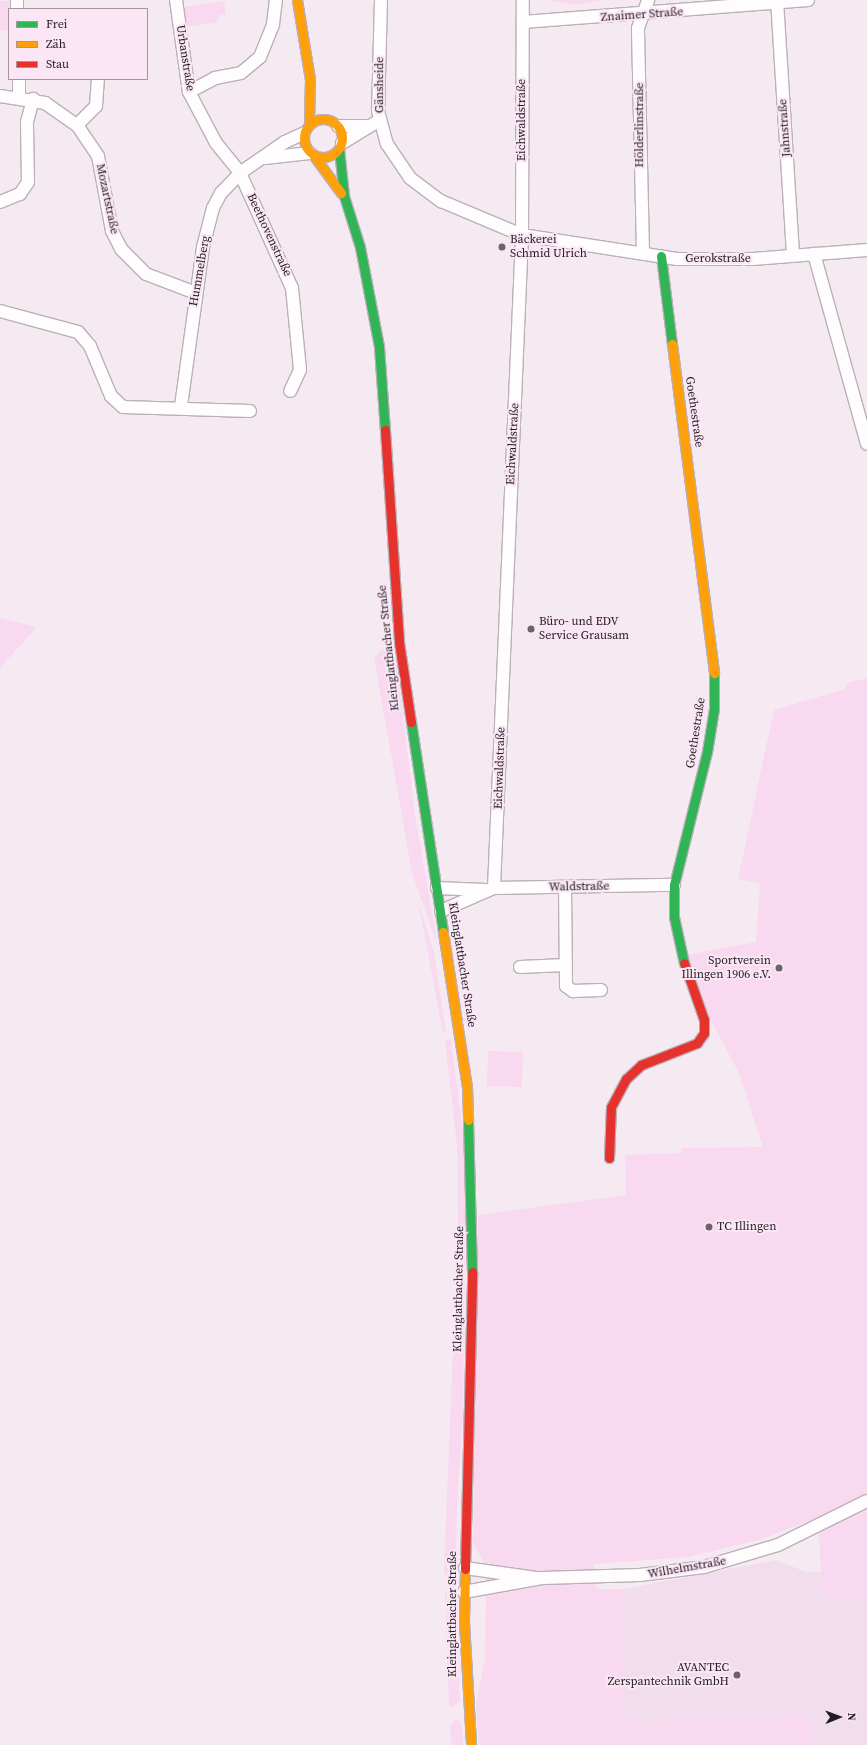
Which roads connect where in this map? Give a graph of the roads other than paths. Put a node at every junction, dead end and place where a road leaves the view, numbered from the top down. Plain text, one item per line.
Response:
1 (176, 0) edge
2 (276, 0) edge
3 (296, 0) edge
4 (381, 0) edge
5 (523, 0) edge
6 (648, 0) edge
7 (808, 0) edge
8 (777, 2) edge
9 (644, 14) junction
10 (523, 22) junction
11 (310, 79) junction
12 (19, 80) edge
13 (98, 80) edge
14 (189, 92) junction
15 (0, 96) edge
16 (19, 97) junction
17 (33, 99) junction
18 (380, 120) junction
19 (334, 123) junction
20 (77, 125) junction
21 (369, 126) junction
22 (307, 129) junction
23 (341, 146) junction
24 (312, 154) junction
25 (264, 158) junction
26 (240, 173) junction
27 (344, 196) junction
28 (0, 202) edge
29 (522, 235) junction
30 (867, 250) edge
31 (643, 251) junction
32 (814, 254) junction
33 (661, 256) junction
34 (793, 256) junction
35 (196, 293) junction
36 (0, 311) edge
37 (290, 391) dead end
38 (182, 406) junction
39 (250, 411) dead end
40 (867, 444) edge
41 (674, 885) junction
42 (437, 888) junction
43 (565, 888) junction
44 (490, 889) junction
45 (441, 911) junction
46 (566, 965) junction
47 (520, 967) dead end
48 (601, 990) dead end
49 (609, 1158) dead end
50 (867, 1501) edge
51 (465, 1568) junction
52 (542, 1578) junction
53 (464, 1592) junction
54 (471, 1745) edge

1 - 14 street, Urbanstraße
2 - 14 street
3 - 11 street, Kleinglattbacher Straße
4 - 18 street, Gänsheide
5 - 10 street, Eichwaldstraße
6 - 9 street, Hölderlinstraße
7 - 8 street, Znaimer Straße
8 - 9 street, Znaimer Straße
8 - 34 street, Jahnstraße
9 - 10 street, Znaimer Straße
9 - 31 street, Hölderlinstraße
10 - 29 street, Eichwaldstraße
11 - 19 street, Kleinglattbacher Straße
11 - 22 street, Kleinglattbacher Straße
12 - 16 street
13 - 20 street
14 - 26 street, Urbanstraße
15 - 16 street, Mozartstraße
16 - 17 street, Mozartstraße
17 - 20 street, Mozartstraße
17 - 28 street
18 - 21 street
18 - 29 street, Gänsheide
19 - 21 street
19 - 22 street
19 - 23 street, Kleinglattbacher Straße
20 - 35 street, Mozartstraße
21 - 23 street
22 - 24 street, Kleinglattbacher Straße
22 - 25 street, Hummelberg
23 - 24 street
23 - 27 street, Kleinglattbacher Straße
24 - 25 street, Hummelberg
24 - 27 street, Kleinglattbacher Straße
25 - 26 street, Hummelberg
26 - 35 street, Hummelberg
26 - 37 street, Beethovenstraße
27 - 42 street, Kleinglattbacher Straße
29 - 31 street, Gerokstraße
29 - 44 street, Eichwaldstraße
30 - 32 street, Gerokstraße
31 - 33 street, Gerokstraße
32 - 34 street, Gerokstraße
32 - 40 street
33 - 34 street, Gerokstraße
33 - 41 street, Goethestraße
35 - 38 street, Hummelberg
36 - 38 street
38 - 39 street
41 - 43 street, Waldstraße
41 - 49 street, Goethestraße
42 - 44 street, Waldstraße
42 - 45 street, Kleinglattbacher Straße
43 - 44 street, Waldstraße
43 - 46 street
44 - 45 street, Waldstraße
45 - 51 street, Kleinglattbacher Straße
46 - 47 street
46 - 48 street
50 - 52 street, Wilhelmstraße
51 - 52 street, Wilhelmstraße
51 - 53 street, Kleinglattbacher Straße
52 - 53 street, Wilhelmstraße
53 - 54 street, Kleinglattbacher Straße

